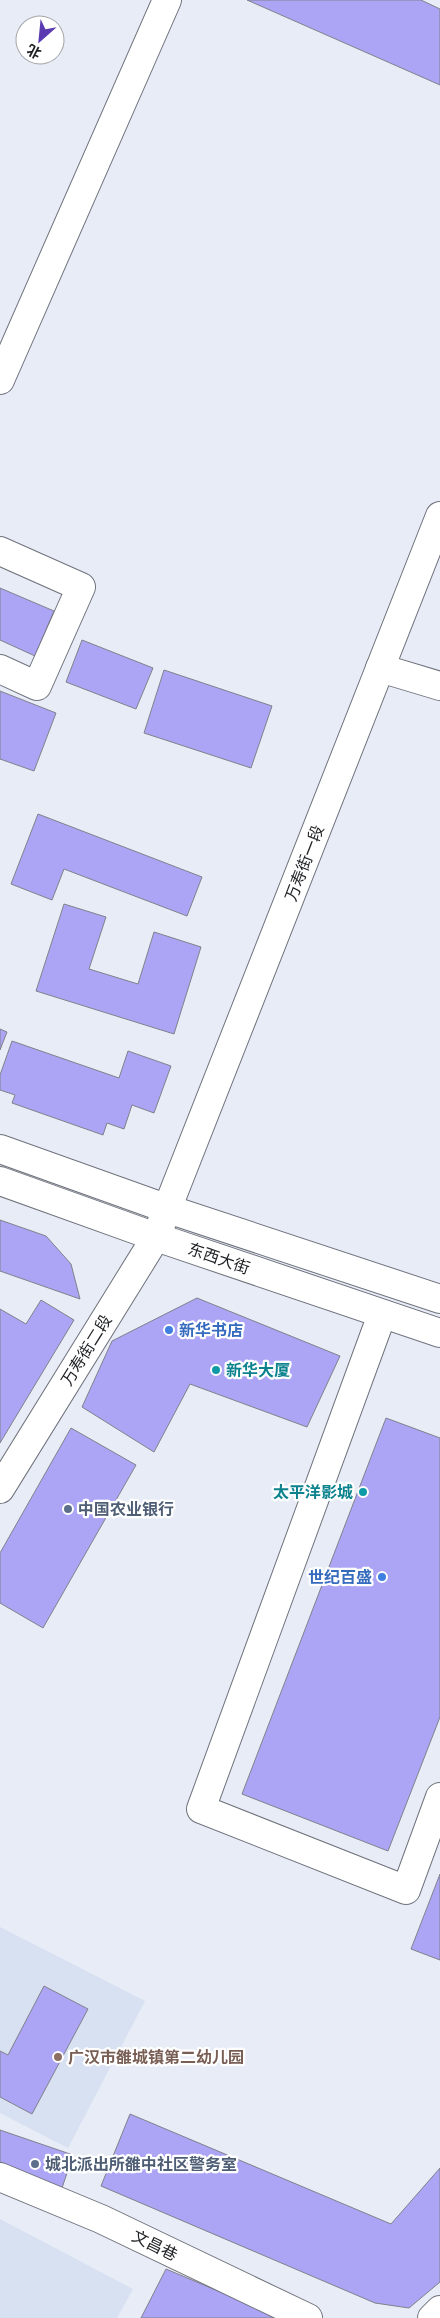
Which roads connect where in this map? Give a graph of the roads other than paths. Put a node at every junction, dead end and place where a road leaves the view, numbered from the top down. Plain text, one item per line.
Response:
1 (167, 0) edge
2 (0, 380) edge
3 (440, 516) edge
4 (0, 551) edge
5 (380, 668) junction
6 (0, 669) edge
7 (440, 686) edge
8 (0, 1149) edge
9 (0, 1181) edge
10 (168, 1209) junction
11 (156, 1237) junction
12 (440, 1299) edge
13 (380, 1320) dead end
14 (440, 1333) edge
15 (0, 1489) edge
16 (440, 1797) edge
17 (0, 2177) edge
18 (440, 2310) edge
19 (308, 2318) edge
20 (432, 2318) edge

1 - 2 street
3 - 5 street, 万寿街一段
4 - 6 street
5 - 7 street
5 - 10 street, 万寿街一段
8 - 10 street, 东西大街
9 - 11 street, 东西大街
10 - 11 street, 万寿街二段
10 - 12 street, 东西大街
11 - 14 street, 东西大街
11 - 15 street, 万寿街二段
13 - 16 street
17 - 19 street, 文昌巷
18 - 20 street

